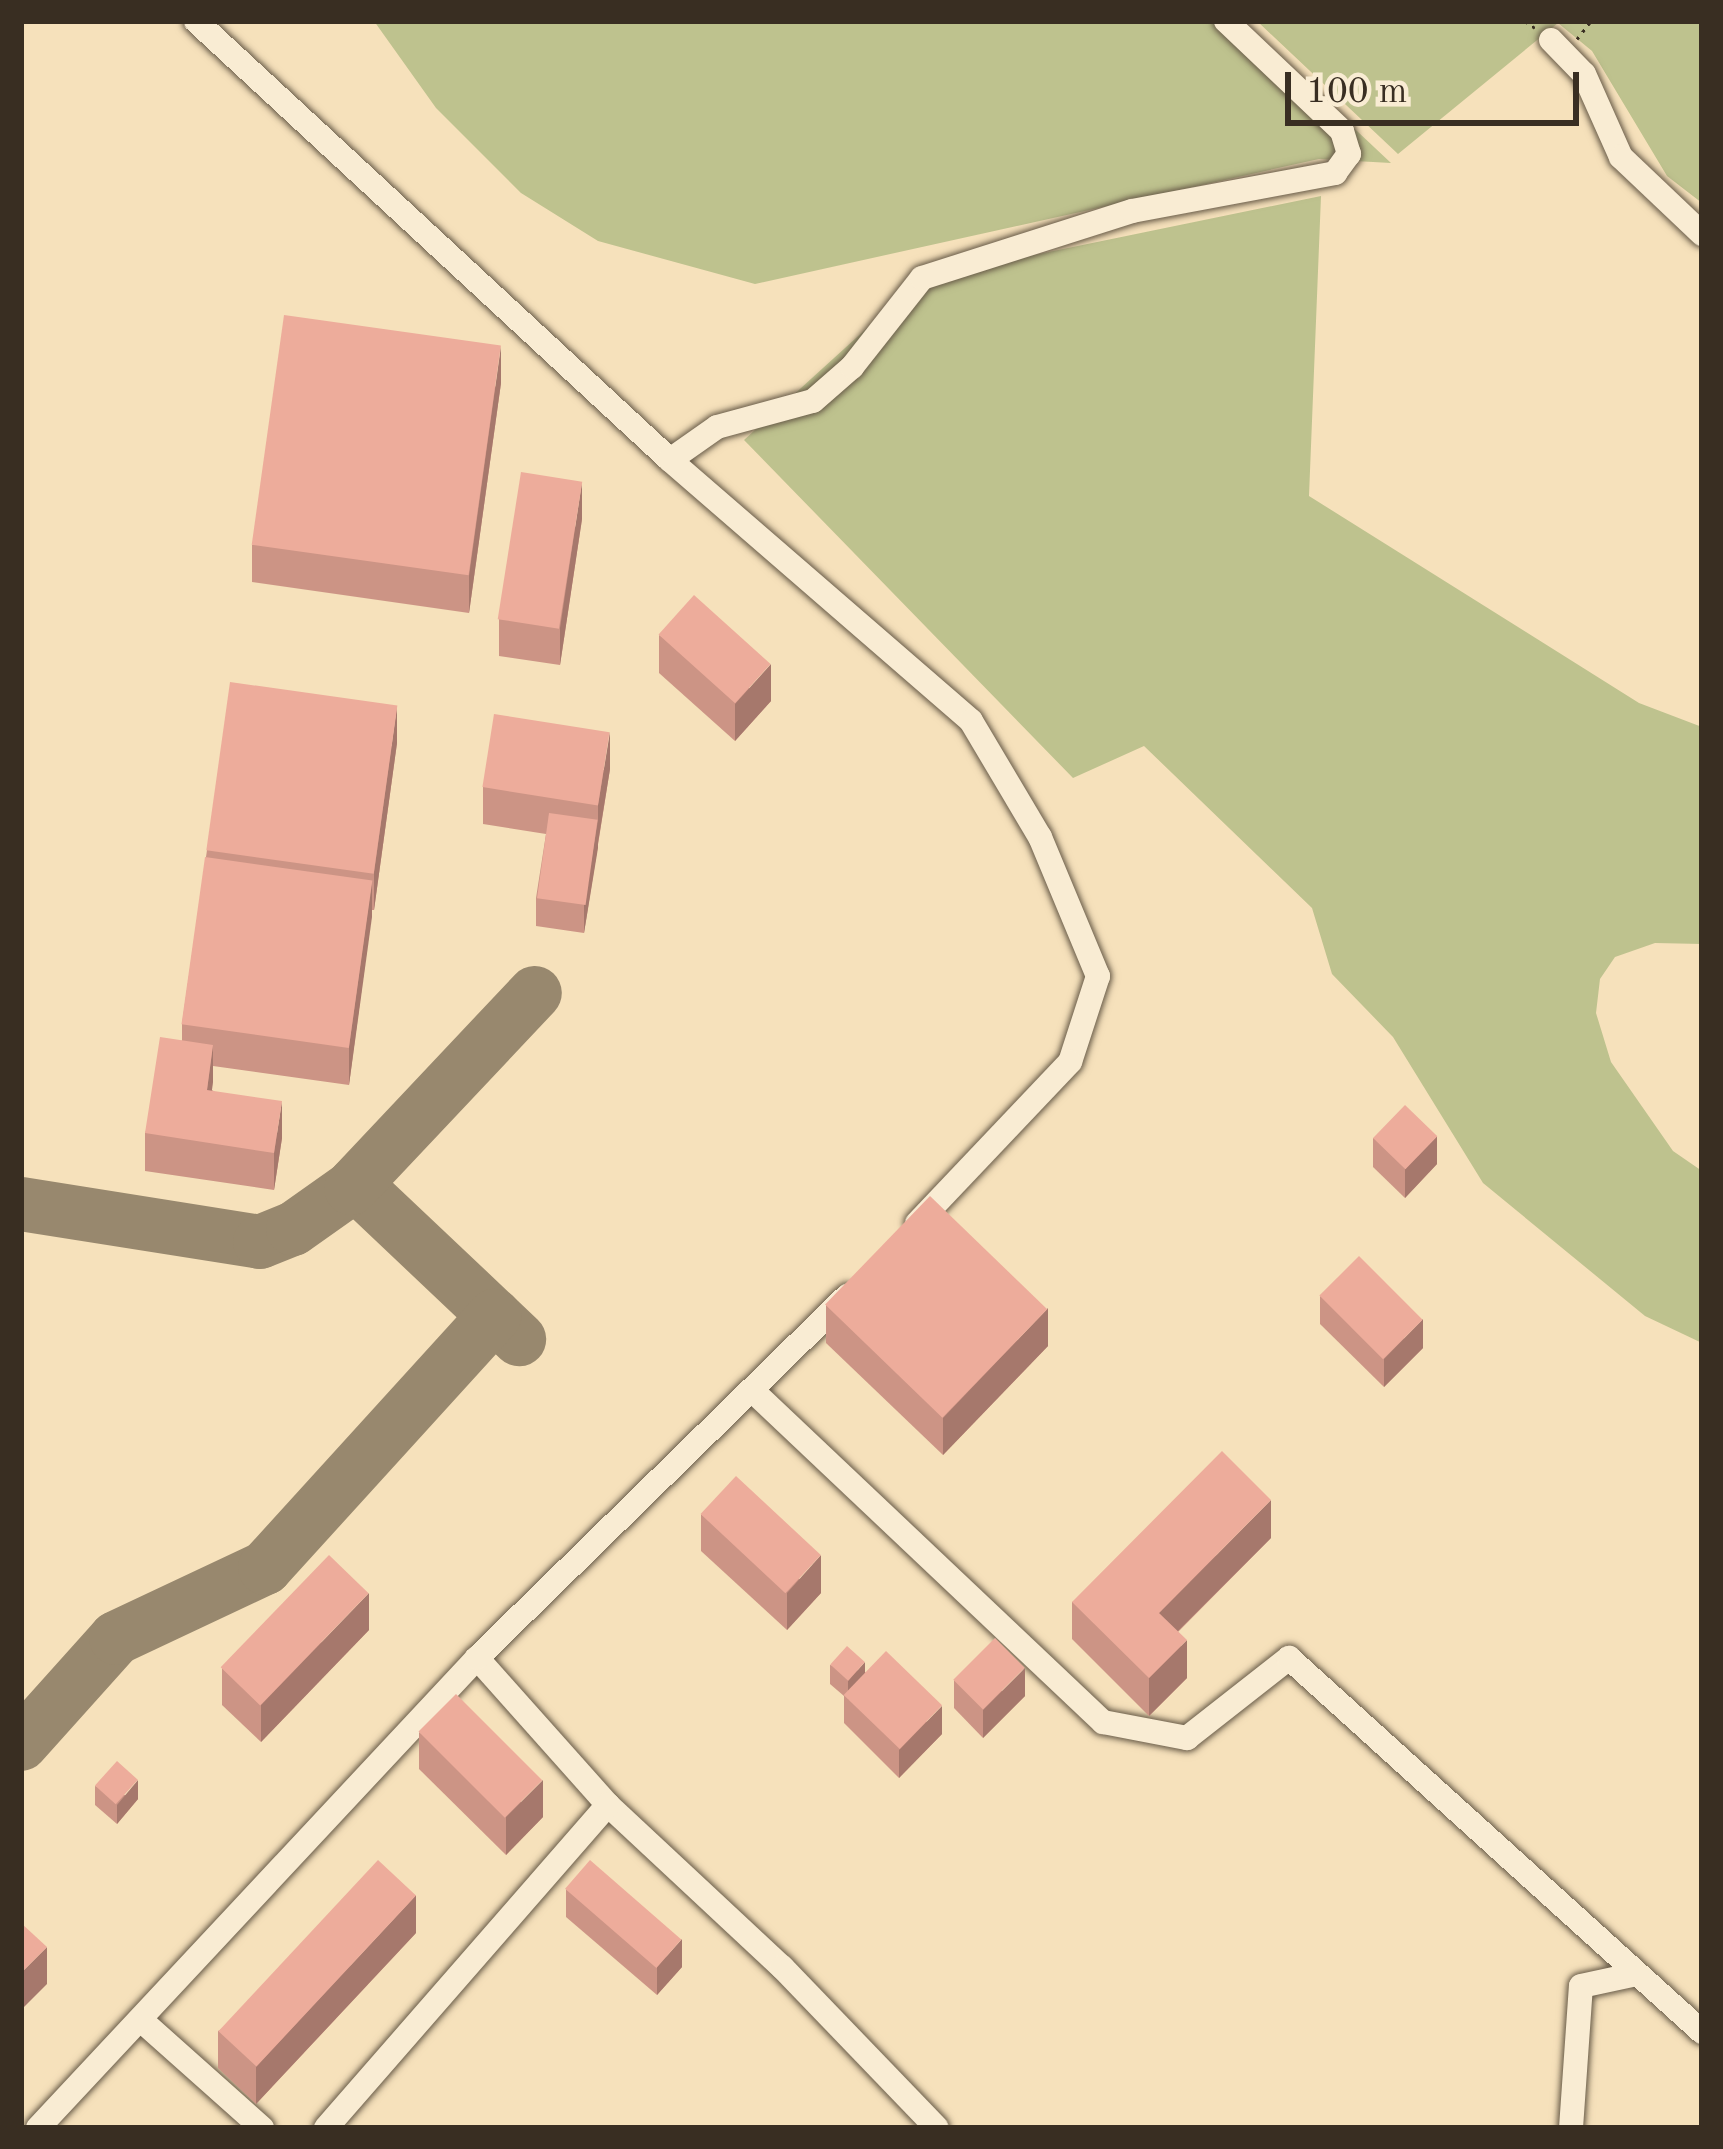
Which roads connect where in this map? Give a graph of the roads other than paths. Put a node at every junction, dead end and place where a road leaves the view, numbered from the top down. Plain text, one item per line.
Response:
1 (196, 21) edge
2 (1226, 21) edge
3 (1551, 40) dead end
4 (1702, 234) edge
5 (670, 460) junction
6 (897, 1244) edge
7 (865, 1277) edge
8 (754, 1393) junction
9 (477, 1658) junction
10 (608, 1805) junction
11 (1637, 1974) junction
12 (142, 2021) junction
13 (1702, 2032) edge
14 (38, 2128) edge
15 (262, 2128) edge
16 (326, 2128) edge
17 (937, 2128) edge
18 (1571, 2128) edge

1 - 5 street
2 - 5 street
3 - 4 street
5 - 6 street
7 - 8 street
8 - 9 street
8 - 11 street
9 - 10 street
9 - 12 street
10 - 16 street
10 - 17 street
11 - 13 street
11 - 18 street
12 - 14 street
12 - 15 street

